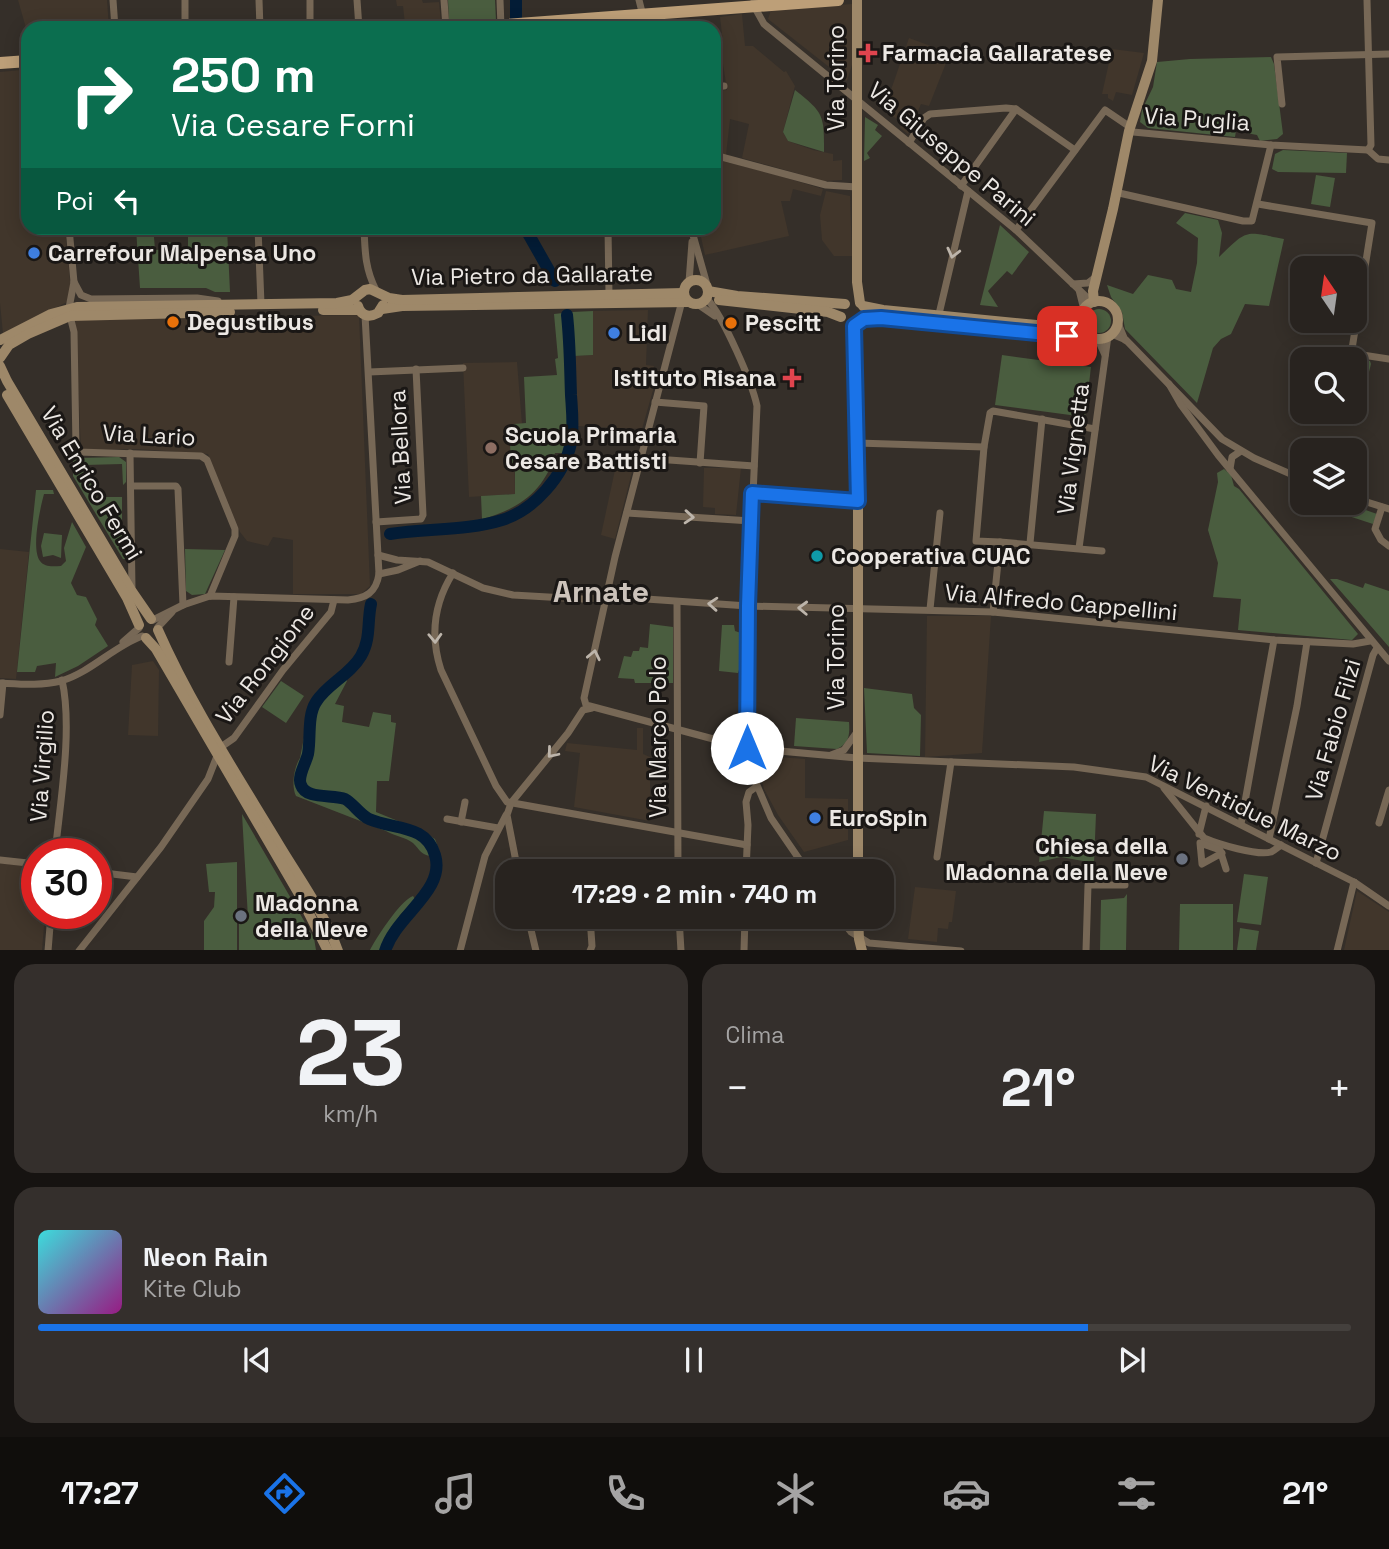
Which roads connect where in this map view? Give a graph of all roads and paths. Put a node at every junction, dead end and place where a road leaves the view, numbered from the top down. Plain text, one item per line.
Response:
1 (113, 0) edge
2 (185, 0) edge
3 (258, 0) edge
4 (310, 0) edge
5 (357, 0) edge
6 (444, 0) edge
7 (499, 0) edge
8 (639, 0) edge
9 (838, 0) edge
10 (857, 0) edge
11 (1158, 0) edge
12 (1367, 0) edge
13 (745, 3) edge
14 (643, 14) junction
15 (114, 21) edge
16 (185, 21) edge
17 (260, 21) edge
18 (310, 21) edge
19 (358, 21) edge
20 (446, 21) edge
21 (502, 21) edge
22 (596, 21) edge
23 (644, 21) edge
24 (1389, 54) edge
25 (1368, 55) junction
26 (21, 62) edge
27 (0, 63) edge
28 (721, 86) edge
29 (724, 86) dead end
30 (856, 101) junction
31 (1282, 104) dead end
32 (1016, 109) junction
33 (1131, 129) junction
34 (909, 143) junction
35 (1271, 145) junction
36 (1075, 150) junction
37 (1368, 150) junction
38 (721, 157) edge
39 (1389, 160) edge
40 (961, 186) junction
41 (857, 189) junction
42 (968, 191) junction
43 (1119, 193) junction
44 (1258, 204) junction
45 (1114, 205) junction
46 (1016, 230) junction
47 (70, 235) edge
48 (258, 235) edge
49 (364, 235) edge
50 (608, 235) edge
51 (692, 235) edge
52 (692, 235) edge
53 (366, 262) junction
54 (1098, 275) junction
55 (74, 282) junction
56 (689, 282) junction
57 (1076, 287) junction
58 (379, 293) junction
59 (360, 294) junction
60 (609, 294) junction
61 (694, 299) junction
62 (731, 302) junction
63 (261, 304) junction
64 (854, 304) junction
65 (230, 305) junction
66 (1091, 307) junction
67 (70, 312) junction
68 (370, 312) junction
69 (939, 314) junction
70 (718, 316) junction
71 (841, 317) junction
72 (864, 319) junction
73 (854, 326) junction
74 (1088, 335) junction
75 (1115, 338) junction
76 (0, 340) edge
77 (0, 347) edge
78 (1105, 355) junction
79 (0, 357) edge
80 (1389, 359) edge
81 (0, 366) edge
82 (463, 368) dead end
83 (416, 369) junction
84 (369, 372) junction
85 (0, 384) edge
86 (1169, 384) junction
87 (655, 402) junction
88 (1042, 419) junction
89 (1095, 429) junction
90 (857, 443) junction
91 (984, 447) junction
92 (1238, 449) junction
93 (130, 453) junction
94 (1218, 456) junction
95 (1232, 457) junction
96 (641, 458) junction
97 (700, 463) junction
98 (754, 466) junction
99 (1230, 470) junction
100 (1290, 473) edge
101 (131, 486) junction
102 (752, 493) junction
103 (858, 501) junction
104 (1367, 502) edge
105 (1385, 508) edge
106 (626, 513) junction
107 (940, 513) dead end
108 (751, 521) junction
109 (376, 522) junction
110 (999, 542) junction
111 (1030, 543) junction
112 (1389, 546) edge
113 (1079, 548) junction
114 (1102, 551) dead end
115 (378, 555) junction
116 (133, 557) junction
117 (421, 561) junction
118 (116, 564) junction
119 (453, 573) junction
120 (379, 574) junction
121 (131, 590) junction
122 (210, 596) junction
123 (233, 597) junction
124 (606, 597) junction
125 (334, 600) junction
126 (677, 602) junction
127 (183, 605) junction
128 (748, 606) junction
129 (857, 609) junction
130 (930, 610) junction
131 (993, 612) junction
132 (155, 624) junction
133 (142, 632) junction
134 (1274, 640) junction
135 (1370, 641) junction
136 (1307, 642) junction
137 (1377, 648) junction
138 (1389, 661) edge
139 (229, 662) dead end
140 (62, 680) junction
141 (1, 683) edge
142 (593, 708) junction
143 (0, 715) edge
144 (747, 722) junction
145 (676, 731) junction
146 (857, 732) junction
147 (747, 748) junction
148 (773, 750) junction
149 (219, 751) junction
150 (831, 755) junction
151 (858, 758) junction
152 (951, 762) junction
153 (225, 769) junction
154 (208, 779) junction
155 (1161, 784) junction
156 (756, 787) junction
157 (1389, 790) edge
158 (465, 802) dead end
159 (511, 803) junction
160 (1206, 806) junction
161 (507, 814) junction
162 (447, 819) dead end
163 (461, 822) junction
164 (1379, 823) dead end
165 (1241, 824) junction
166 (498, 828) junction
167 (677, 832) junction
168 (1199, 834) junction
169 (56, 838) edge
170 (1269, 839) junction
171 (747, 845) junction
172 (1281, 845) junction
173 (1222, 853) dead end
174 (937, 857) dead end
175 (516, 859) edge
176 (678, 859) edge
177 (746, 859) edge
178 (799, 859) edge
179 (858, 859) edge
180 (0, 860) edge
181 (21, 862) edge
182 (1316, 863) junction
183 (1226, 869) dead end
184 (112, 874) edge
185 (137, 877) junction
186 (1354, 882) junction
187 (1125, 885) dead end
188 (1389, 906) edge
189 (50, 929) edge
190 (531, 929) edge
191 (591, 929) edge
192 (680, 929) edge
193 (745, 929) edge
194 (848, 929) edge
195 (861, 945) edge
196 (48, 950) edge
197 (79, 950) edge
198 (328, 950) edge
199 (338, 950) edge
200 (460, 950) edge
201 (536, 950) edge
202 (590, 950) edge
203 (681, 950) edge
204 (744, 950) edge
205 (961, 950) edge
206 (1086, 950) edge
207 (1337, 950) edge

1 - 15 street
2 - 16 street
3 - 17 street
4 - 18 street
5 - 19 street
6 - 20 street
7 - 21 street
8 - 14 street
9 - 13 main road
10 - 30 street, Via Torino
11 - 33 street
12 - 25 street
13 - 14 main road
13 - 30 street, Via Giuseppe Parini
14 - 22 main road
14 - 23 street
24 - 25 street
25 - 31 street
25 - 37 street
26 - 27 main road
28 - 29 street
30 - 34 street, Via Giuseppe Parini
30 - 41 street, Via Torino
32 - 34 street
32 - 36 street
32 - 40 street
33 - 35 street, Via Puglia
33 - 36 street
33 - 43 street, Via Puglia
33 - 45 street, Via Puglia
34 - 40 street, Via Giuseppe Parini
35 - 37 street
35 - 44 street, Via Puglia
36 - 46 street
37 - 39 street
38 - 41 street
40 - 42 street, Via Giuseppe Parini
41 - 64 street, Via Torino
42 - 46 street, Via Giuseppe Parini
42 -> 69 street
43 - 44 street
43 - 45 street, Via Puglia
44 - 80 street
45 - 54 street, Via Puglia
46 - 57 street, Via Giuseppe Parini
47 - 55 street
48 - 63 street
49 - 53 street
50 - 60 street
51 - 56 street
52 - 61 street
53 - 58 street
53 - 59 street
54 - 57 street
54 - 66 street, Via Puglia
55 - 65 street
55 - 67 street
56 - 61 street
56 - 61 street
57 - 66 street, Via Giuseppe Parini
58 - 59 street
58 - 60 street, Via Pietro da Gallarate
58 - 68 street
59 - 63 street
59 - 68 street
60 - 61 street, Via Pietro da Gallarate
61 - 62 street
61 - 64 street
61 - 68 street, Via Pietro da Gallarate
61 - 70 street
61 - 87 street
62 - 70 street
62 - 71 street
63 - 65 street
64 - 69 street
64 - 71 street
64 - 72 street
65 - 67 street
66 - 69 street
66 - 74 street
66 - 75 street
67 - 68 street, Via Pietro da Gallarate
67 - 76 street
67 - 79 street
67 - 93 street, Via Lario
68 - 84 street
70 - 98 street
71 - 73 street
72 - 73 street
72 - 74 street
73 - 90 street, Via Torino
74 - 75 street
74 - 78 street, Via Vignetta
75 - 78 street, Via Vignetta
75 - 86 street
77 - 79 street
78 - 89 street, Via Vignetta
81 - 118 street, Via Enrico Fermi
82 - 83 street, Via Bellora
83 - 84 street, Via Bellora
83 - 109 street, Via Bellora
84 - 109 street
85 - 133 street, Via Enrico Fermi
86 - 92 street
86 - 94 street, Via Fabio Filzi
87 - 96 street
87 - 97 street
88 - 89 street
88 - 91 street
88 - 111 street
89 - 113 street, Via Vignetta
90 - 91 street
90 - 103 street, Via Torino
91 - 110 street
92 - 94 street
92 - 95 street
92 - 100 street
93 - 101 street
93 - 122 street, Via Lario
94 - 95 street
94 - 99 street, Via Fabio Filzi
95 - 99 street
96 - 97 street
96 - 106 street
97 - 98 street
98 - 102 street
99 - 135 street, Via Fabio Filzi
101 - 116 street
101 - 127 street
102 - 103 street
102 - 108 street
103 - 129 street, Via Torino
104 - 105 street
105 - 112 street
106 -> 108 street
106 - 124 street
107 - 130 street
108 - 128 street
109 - 115 street
110 - 111 street, Via Vignetta
110 - 131 street
111 - 113 street, Via Vignetta
113 - 114 street, Via Vignetta
115 - 117 street, Via Alfredo Cappellini
115 - 120 street
116 - 118 street
116 - 121 street
117 - 119 street, Via Alfredo Cappellini
117 - 120 street
118 - 121 street, Via Enrico Fermi
119 - 124 street, Via Alfredo Cappellini
119 -> 159 street
120 - 125 street
121 - 132 street, Via Enrico Fermi
122 - 123 street
122 - 127 street
123 - 125 street
123 - 139 street
124 - 126 street, Via Alfredo Cappellini
142 -> 124 street
125 - 149 street, Via Rongione
128 -> 126 street, Via Alfredo Cappellini
126 - 145 street, Via Marco Polo
127 - 132 street
129 -> 128 street, Via Alfredo Cappellini
128 - 144 street
129 - 130 street, Via Alfredo Cappellini
129 - 146 street, Via Torino
130 - 131 street, Via Alfredo Cappellini
131 - 134 street, Via Alfredo Cappellini
132 - 133 street
132 - 133 street
132 - 149 street, Via Enrico Fermi
133 - 140 street
133 - 149 street, Via Enrico Fermi
134 - 136 street, Via Alfredo Cappellini
134 - 165 street
135 - 136 street, Via Alfredo Cappellini
135 - 137 street, Via Fabio Filzi
136 - 170 street
137 - 138 street, Via Fabio Filzi
137 - 182 street, Via Fabio Filzi
140 - 141 street
140 - 169 street, Via Virgilio
141 - 143 street
142 - 145 street, Via Ventidue Marzo
142 -> 159 street
144 - 147 street
144 - 148 street
145 - 147 street, Via Ventidue Marzo
145 - 167 street, Via Marco Polo
146 - 150 street
146 - 151 street, Via Torino
147 - 148 street, Via Ventidue Marzo
147 - 156 street
148 - 150 street, Via Ventidue Marzo
149 - 153 street
149 - 154 street, Via Rongione
149 - 199 street
150 - 151 street, Via Ventidue Marzo
151 - 152 street, Via Ventidue Marzo
151 - 179 street, Via Torino
152 - 155 street, Via Ventidue Marzo
152 - 174 street
153 - 154 street, Via Rongione
153 - 198 street
154 - 185 street, Via Rongione
155 - 160 street, Via Ventidue Marzo
155 - 168 street
156 - 171 street
156 - 178 street
157 - 164 street
158 - 163 street
159 - 161 street
159 - 167 street
160 - 165 street, Via Ventidue Marzo
160 - 168 street
161 - 166 street
161 - 175 street
162 - 163 street
163 - 166 street
165 - 170 street, Via Ventidue Marzo
166 - 200 street
167 - 171 street
167 - 176 street, Via Marco Polo
168 - 172 street
170 - 172 street, Via Ventidue Marzo
171 - 177 street
172 - 182 street, Via Ventidue Marzo
173 - 183 street
180 - 181 street
182 - 186 street, Via Ventidue Marzo
184 - 185 street
185 - 197 street, Via Rongione
186 - 188 street, Via Ventidue Marzo
186 - 207 street
187 - 206 street
189 - 196 street
190 - 201 street
191 - 202 street
192 - 203 street
193 - 204 street
194 - 195 street
195 - 205 street

